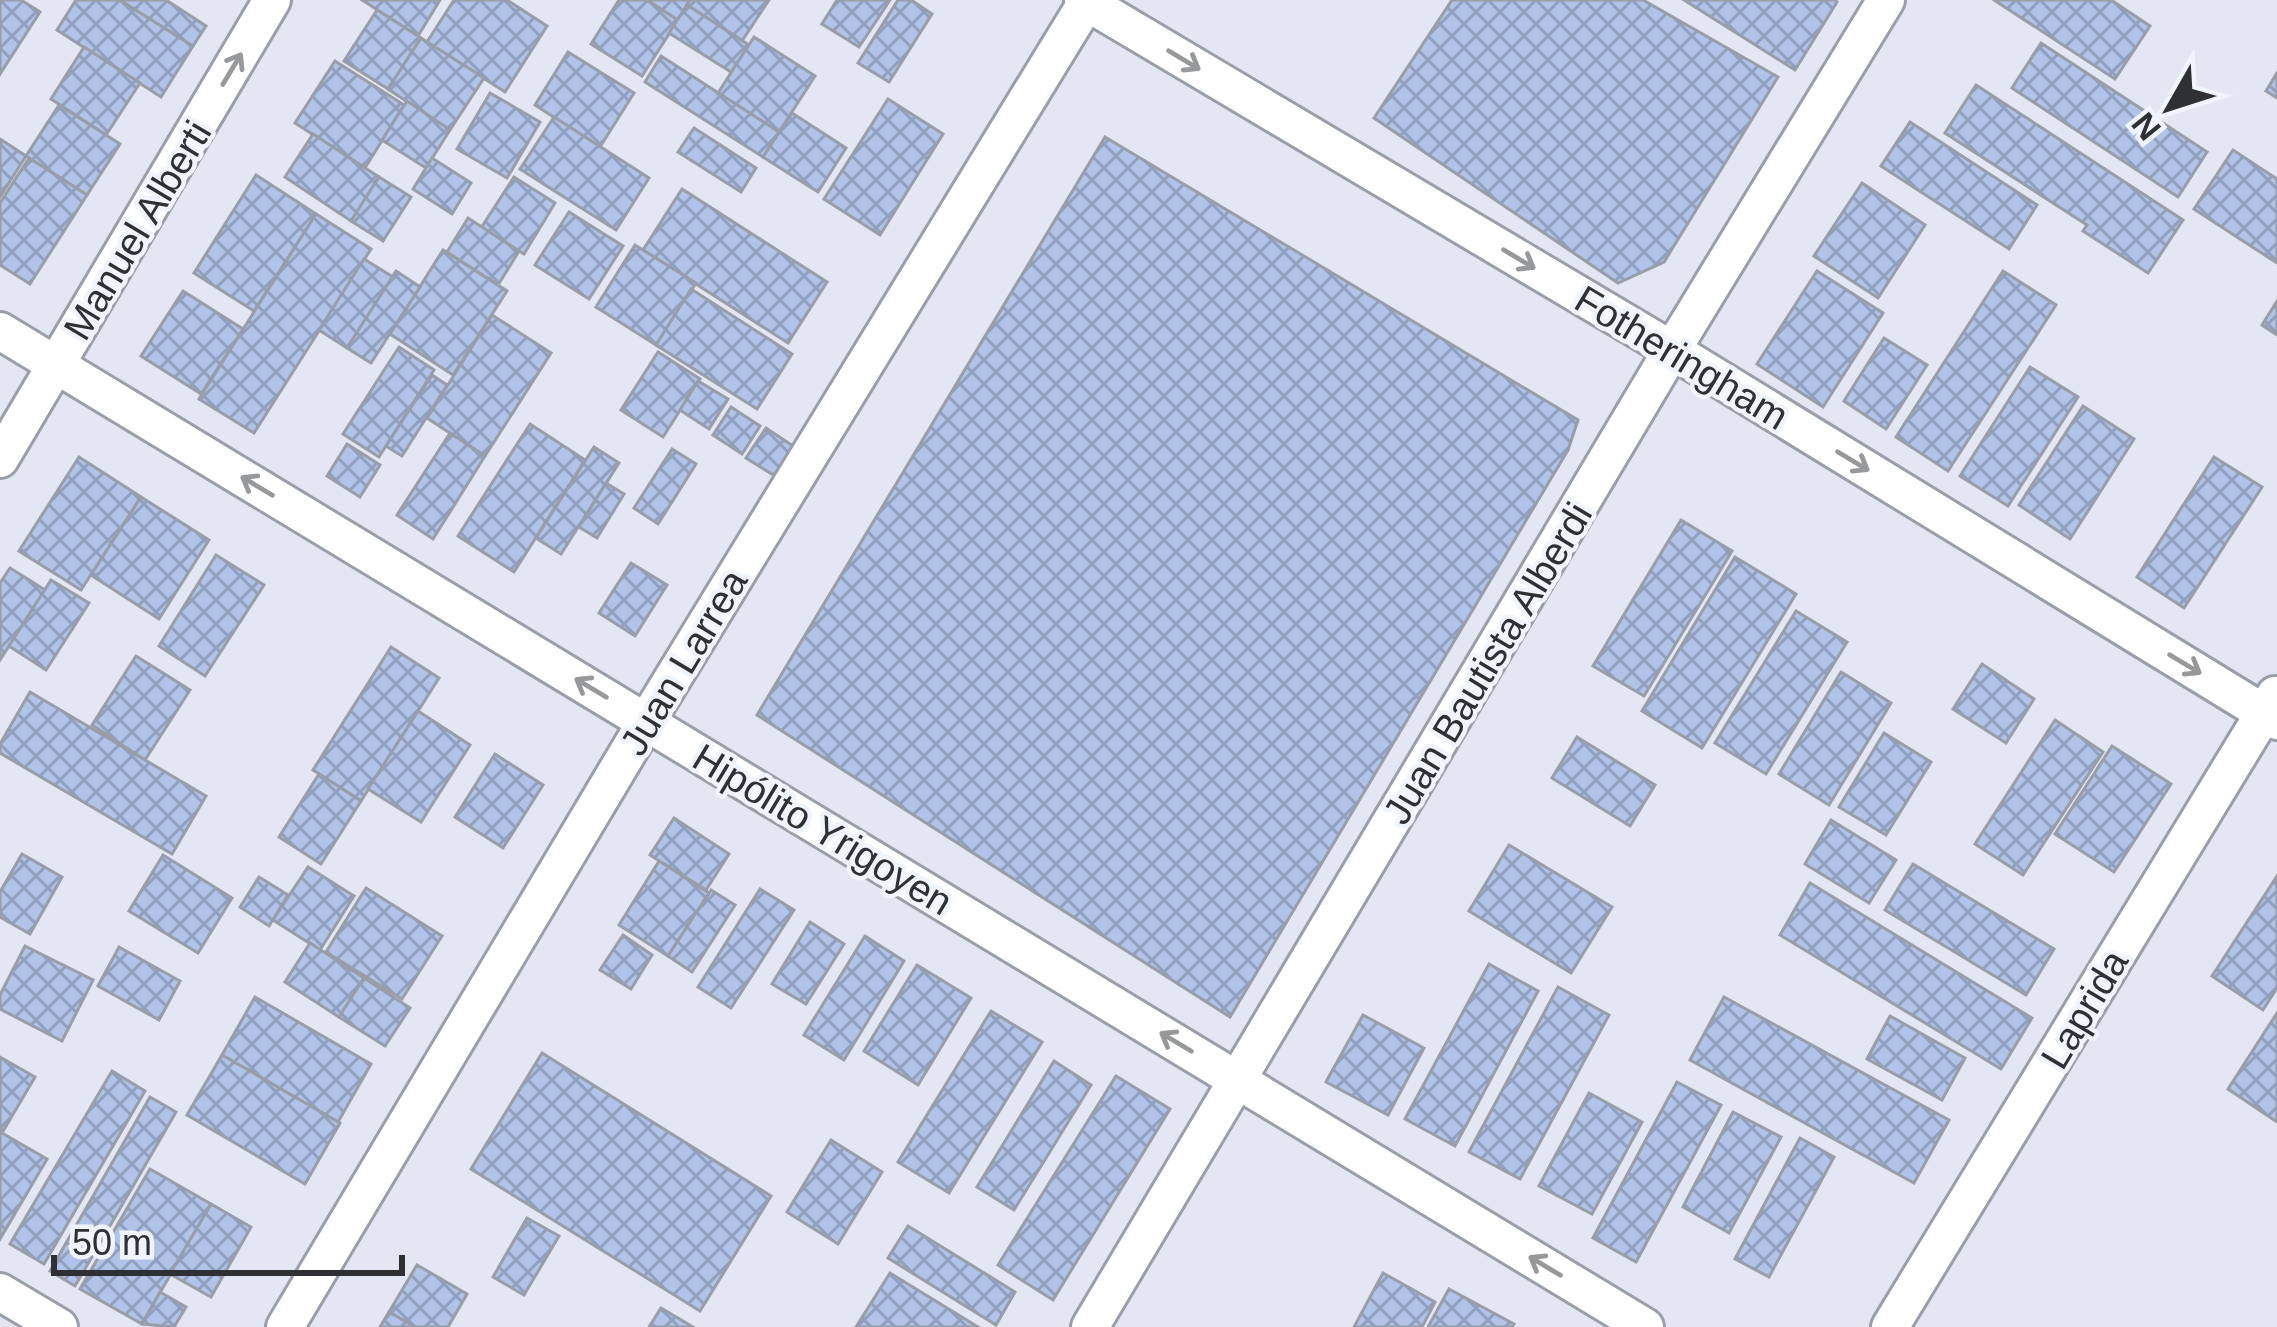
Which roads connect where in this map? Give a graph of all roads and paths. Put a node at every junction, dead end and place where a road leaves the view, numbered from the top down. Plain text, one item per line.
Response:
1 (272, 0) edge
2 (1886, 0) edge
3 (1086, 1) edge
4 (0, 331) edge
5 (1672, 350) junction
6 (57, 365) junction
7 (0, 458) edge
8 (2273, 708) edge
9 (646, 722) junction
10 (1240, 1081) junction
11 (0, 1292) edge
12 (59, 1327) edge
13 (285, 1327) edge
14 (1090, 1327) edge
15 (1645, 1327) edge
16 (1890, 1327) edge

6 -> 1 street, Manuel Alberti
2 - 5 street, Juan Bautista Alberdi
3 -> 5 street, Fotheringham
3 - 9 street, Juan Larrea
4 - 6 street, Hipólito Yrigoyen
5 -> 8 street, Fotheringham
5 - 10 street, Juan Bautista Alberdi
6 - 7 street, Manuel Alberti
9 -> 6 street, Hipólito Yrigoyen
8 - 16 street, Laprida
10 -> 9 street, Hipólito Yrigoyen
9 - 13 street, Juan Larrea
10 - 14 street, Juan Bautista Alberdi
15 -> 10 street, Hipólito Yrigoyen
11 - 12 street

